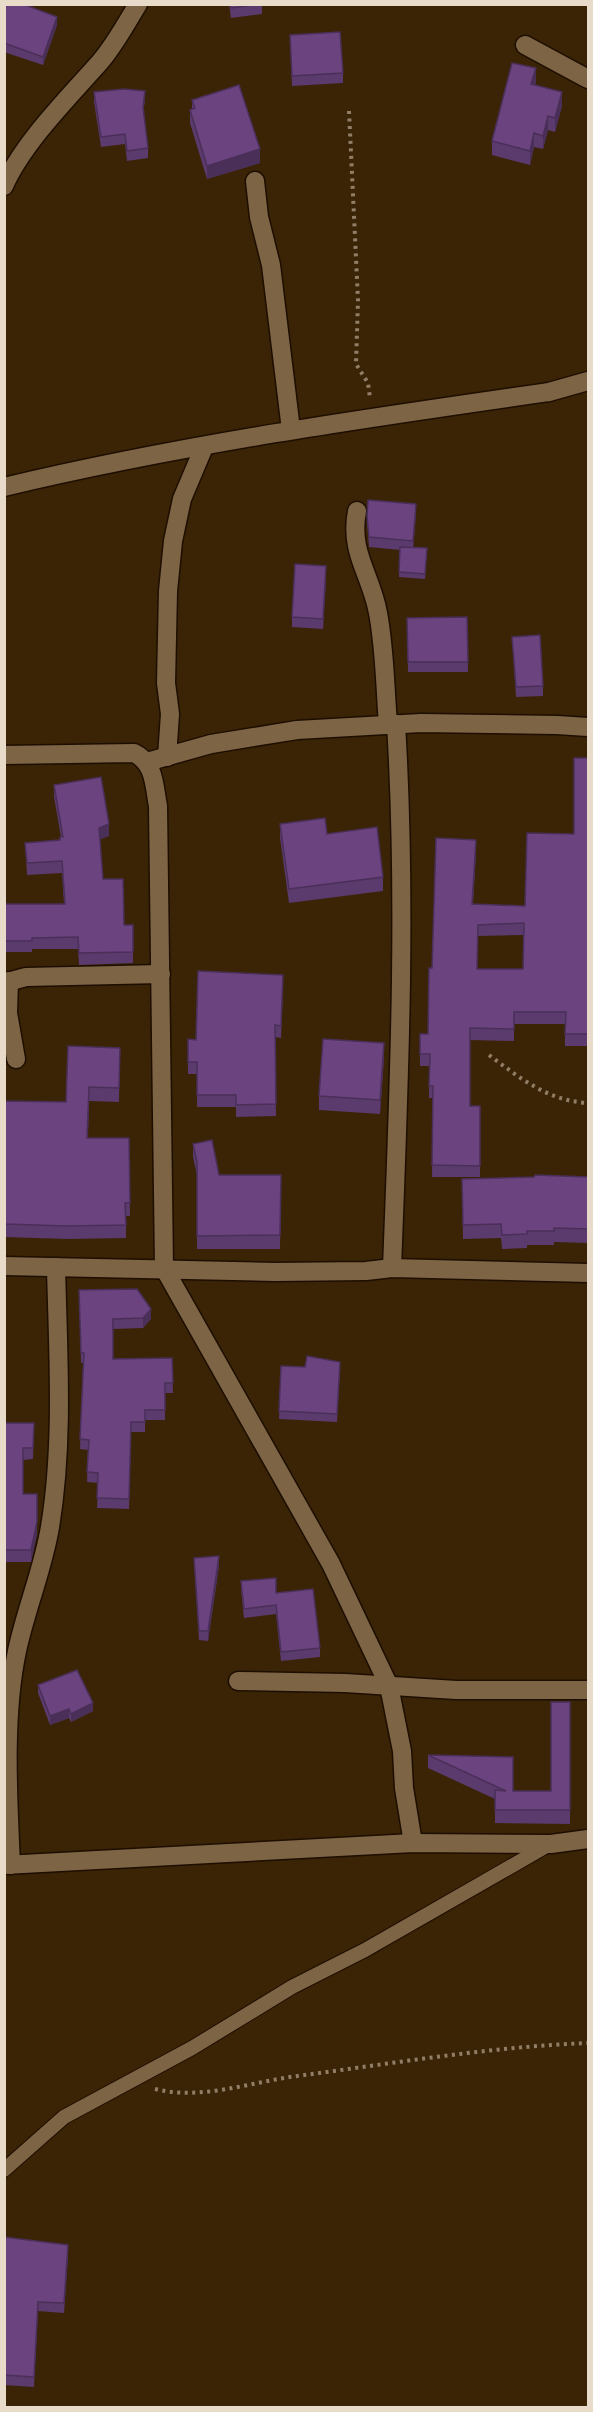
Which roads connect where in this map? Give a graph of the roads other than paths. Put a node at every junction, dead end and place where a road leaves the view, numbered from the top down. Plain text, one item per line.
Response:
1 (138, 4) edge
2 (525, 45) dead end
3 (588, 79) edge
4 (255, 181) dead end
5 (4, 186) edge
6 (588, 381) edge
7 (291, 430) junction
8 (204, 447) junction
9 (4, 487) edge
10 (357, 511) dead end
11 (392, 724) junction
12 (588, 727) edge
13 (4, 755) edge
14 (167, 757) junction
15 (147, 762) junction
16 (161, 974) junction
17 (7, 982) edge
18 (16, 1059) dead end
19 (4, 1266) edge
20 (56, 1268) junction
21 (164, 1268) junction
22 (392, 1268) junction
23 (588, 1272) edge
24 (238, 1681) dead end
25 (389, 1686) junction
26 (588, 1690) edge
27 (588, 1839) edge
28 (413, 1843) junction
29 (551, 1844) junction
30 (8, 1865) edge
31 (4, 2170) edge

1 - 5 street
2 - 3 street
4 - 7 street
6 - 7 street
7 - 8 street
8 - 9 street
8 - 14 street
10 - 11 street
11 - 12 street
11 - 14 street
11 - 22 street
13 - 15 street
14 - 15 street
15 - 16 street
16 - 17 street
16 - 21 street
17 - 18 street
19 - 20 street
20 - 21 street
20 - 30 street
21 - 22 street
21 - 25 street
22 - 23 street
24 - 25 street
25 - 26 street
25 - 28 street
27 - 29 street
28 - 29 street
28 - 30 street
29 - 31 lane

